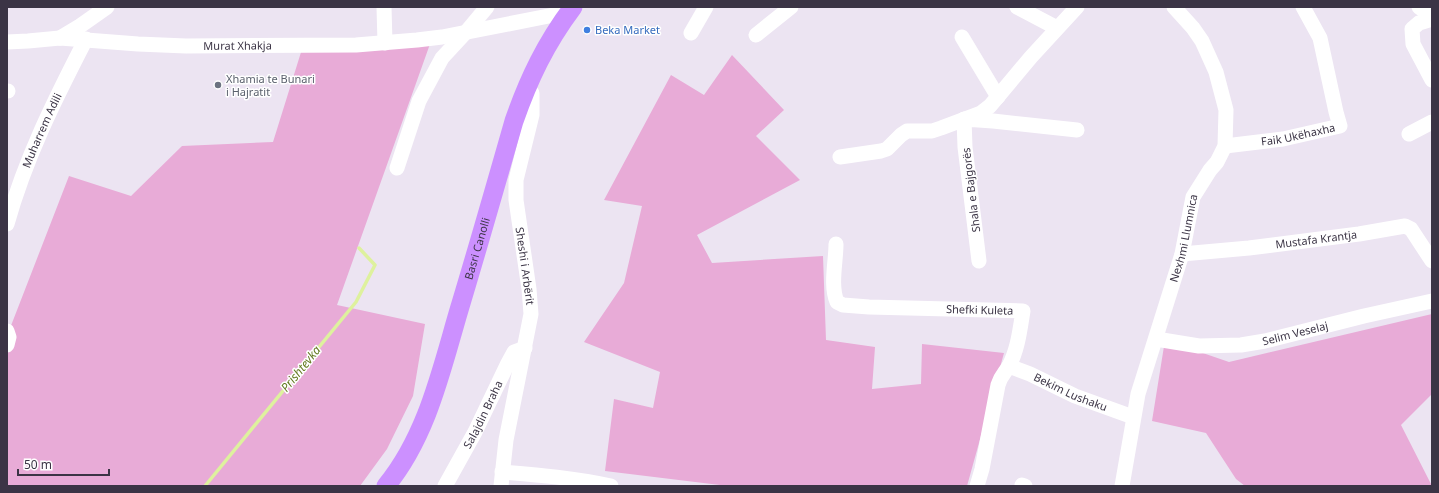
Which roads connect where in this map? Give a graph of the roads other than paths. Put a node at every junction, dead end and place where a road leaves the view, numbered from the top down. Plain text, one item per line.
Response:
1 (107, 7) edge
2 (384, 7) edge
3 (487, 7) edge
4 (706, 7) edge
5 (791, 7) edge
6 (1017, 7) edge
7 (1077, 7) edge
8 (1303, 7) edge
9 (1419, 7) edge
10 (571, 9) edge
11 (1182, 10) edge
12 (1432, 18) edge
13 (1057, 28) junction
14 (467, 31) junction
15 (691, 33) dead end
16 (756, 35) dead end
17 (962, 37) dead end
18 (60, 38) junction
19 (86, 39) junction
20 (7, 42) edge
21 (385, 43) junction
22 (1432, 80) edge
23 (526, 87) junction
24 (998, 97) junction
25 (964, 119) junction
26 (1432, 122) edge
27 (1077, 130) dead end
28 (1409, 134) dead end
29 (1225, 146) junction
30 (840, 157) dead end
31 (397, 168) dead end
32 (13, 190) edge
33 (7, 224) edge
34 (836, 244) dead end
35 (1182, 254) junction
36 (979, 261) dead end
37 (1432, 261) edge
38 (1432, 301) edge
39 (7, 331) edge
40 (1156, 339) junction
41 (7, 345) edge
42 (525, 348) junction
43 (1009, 366) junction
44 (1133, 417) junction
45 (501, 479) edge
46 (386, 486) edge
47 (445, 486) edge
48 (611, 486) edge
49 (977, 486) edge
50 (1122, 486) edge

1 - 18 street
2 - 21 street
3 - 14 street
4 - 15 street
5 - 16 street
6 - 13 street
7 - 13 street
8 - 29 street, Faik Ukëhaxha
9 - 12 street
10 - 14 street, Murat Xhakja
10 - 23 main road, Basri Canolli
11 - 29 street, Nexhmi Llumnica
12 - 22 street
13 - 24 street
14 - 21 street, Murat Xhakja
14 - 31 street
17 - 24 street
18 - 19 street, Murat Xhakja
18 - 20 street, Murat Xhakja
19 - 21 street, Murat Xhakja
19 - 32 street, Muharrem Adili
23 - 42 street, Sheshi i Arbërit
23 - 46 main road, Basri Canolli
24 - 25 street
25 - 27 street
25 - 30 street
25 - 36 street, Shala e Bajgorës
26 - 28 street
29 - 35 street, Nexhmi Llumnica
32 - 33 street, Muharrem Adili
34 - 43 street, Shefki Kuleta
35 - 37 street, Mustafa Krantja
35 - 40 street, Nexhmi Llumnica
38 - 40 street, Selim Veselaj
39 - 41 street
40 - 44 street, Nexhmi Llumnica
42 - 45 street, Sheshi i Arbërit
42 - 47 street, Salajdin Braha
43 - 44 street, Bekim Lushaku
43 - 49 street, Shefki Kuleta
44 - 50 street, Nexhmi Llumnica
45 - 48 street, Sheshi i Arbërit

